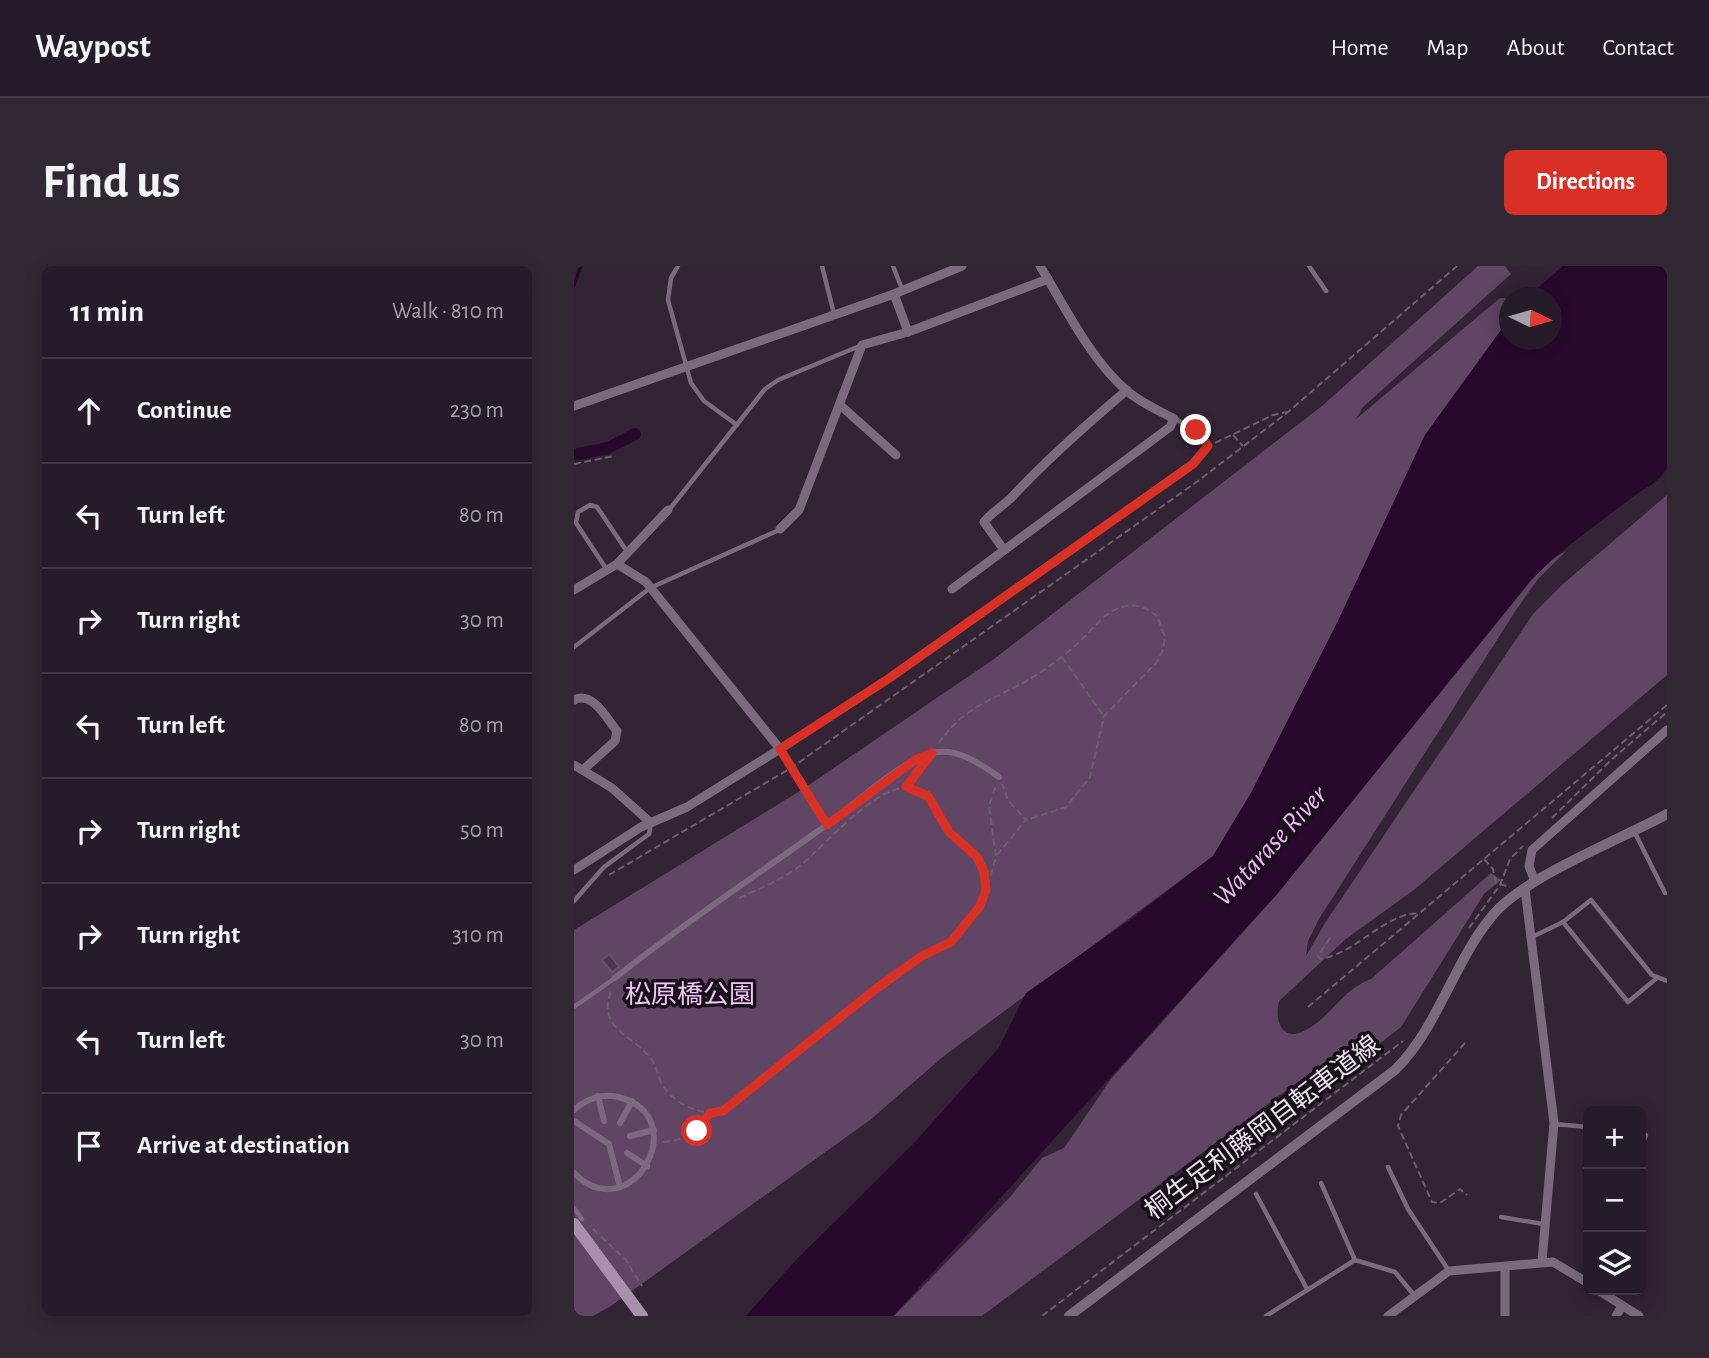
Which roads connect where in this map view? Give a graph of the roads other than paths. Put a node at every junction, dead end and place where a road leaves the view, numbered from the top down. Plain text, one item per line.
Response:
1 (678, 266) edge
2 (822, 266) edge
3 (893, 266) edge
4 (962, 266) edge
5 (1040, 266) edge
6 (1309, 266) edge
7 (1048, 279) junction
8 (1326, 291) dead end
9 (898, 292) junction
10 (834, 314) junction
11 (908, 332) junction
12 (862, 345) junction
13 (686, 369) junction
14 (1126, 390) junction
15 (840, 405) junction
16 (574, 406) edge
17 (1174, 419) junction
18 (737, 425) junction
19 (896, 454) dead end
20 (668, 510) joint
21 (780, 529) joint
22 (1004, 550) junction
23 (629, 554) junction
24 (617, 564) junction
25 (608, 570) junction
26 (650, 588) junction
27 (952, 589) dead end
28 (574, 590) edge
29 (574, 647) edge
30 (574, 700) edge
31 (1667, 730) edge
32 (780, 749) junction
33 (574, 765) edge
34 (584, 769) junction
35 (999, 776) road end
36 (1667, 814) edge
37 (652, 823) junction
38 (1634, 832) junction
39 (574, 870) edge
40 (1525, 887) junction
41 (1665, 893) dead end
42 (574, 901) edge
43 (1563, 922) junction
44 (1532, 937) junction
45 (615, 978) joint
46 (1657, 978) junction
47 (1667, 981) edge
48 (574, 1007) edge
49 (598, 1096) junction
50 (632, 1101) junction
51 (574, 1110) edge
52 (574, 1121) edge
53 (604, 1121) dead end
54 (620, 1123) dead end
55 (1553, 1124) junction
56 (1583, 1127) edge
57 (654, 1130) junction
58 (630, 1136) dead end
59 (628, 1153) dead end
60 (648, 1166) junction
61 (1388, 1167) dead end
62 (574, 1173) edge
63 (1321, 1184) dead end
64 (620, 1187) junction
65 (1256, 1194) dead end
66 (574, 1208) edge
67 (1501, 1217) dead end
68 (578, 1222) edge
69 (1544, 1224) junction
70 (1355, 1261) junction
71 (1542, 1261) junction
72 (1505, 1268) junction
73 (1449, 1271) junction
74 (1583, 1280) edge
75 (1307, 1289) junction
76 (1415, 1295) junction
77 (1606, 1295) edge
78 (1622, 1306) junction
79 (642, 1316) edge
80 (1069, 1316) edge
81 (1266, 1316) edge
82 (1388, 1316) edge
83 (1505, 1316) edge
84 (1616, 1316) edge
85 (1639, 1316) edge

1 - 13 lane
2 - 10 lane
3 - 9 lane
4 - 9 street
5 - 7 street
6 - 8 lane
7 - 11 street
7 - 14 street
9 - 10 street
9 - 11 street
10 - 13 street
11 - 12 street
12 - 15 street
12 - 18 lane
13 - 16 street
13 - 18 lane
14 - 17 street
14 - 22 street
15 - 19 street
15 - 21 street
17 - 22 street
17 - 32 lane
18 - 20 lane
20 - 23 street
21 - 26 lane
22 - 27 street
23 - 24 street
23 - 25 lane
24 - 25 street
24 - 26 street
25 - 28 street
26 - 29 lane
26 - 32 street
30 - 34 street
31 - 40 street
32 - 37 street
33 - 34 street
34 - 37 street
35 - 45 street
36 - 38 street
37 - 39 street
37 - 42 lane
38 - 40 street
38 - 41 lane
40 - 44 street
40 - 80 street
43 - 44 lane
43 - 46 lane
43 - 46 lane
44 - 55 street
45 - 48 lane
46 - 47 lane
49 - 50 street
49 - 51 street
49 - 53 street
50 - 54 street
50 - 57 street
52 - 64 street
55 - 56 lane
55 - 69 street
57 - 58 street
57 - 60 street
59 - 60 street
60 - 64 street
61 - 73 lane
62 - 64 street
63 - 70 lane
65 - 75 lane
66 - 68 lane
67 - 69 lane
68 - 79 main road
69 - 71 street
70 - 75 lane
70 - 76 lane
71 - 72 street
71 - 74 street
72 - 73 street
72 - 83 street
73 - 76 street
75 - 81 lane
76 - 82 street
77 - 78 street
78 - 84 street
78 - 85 street

